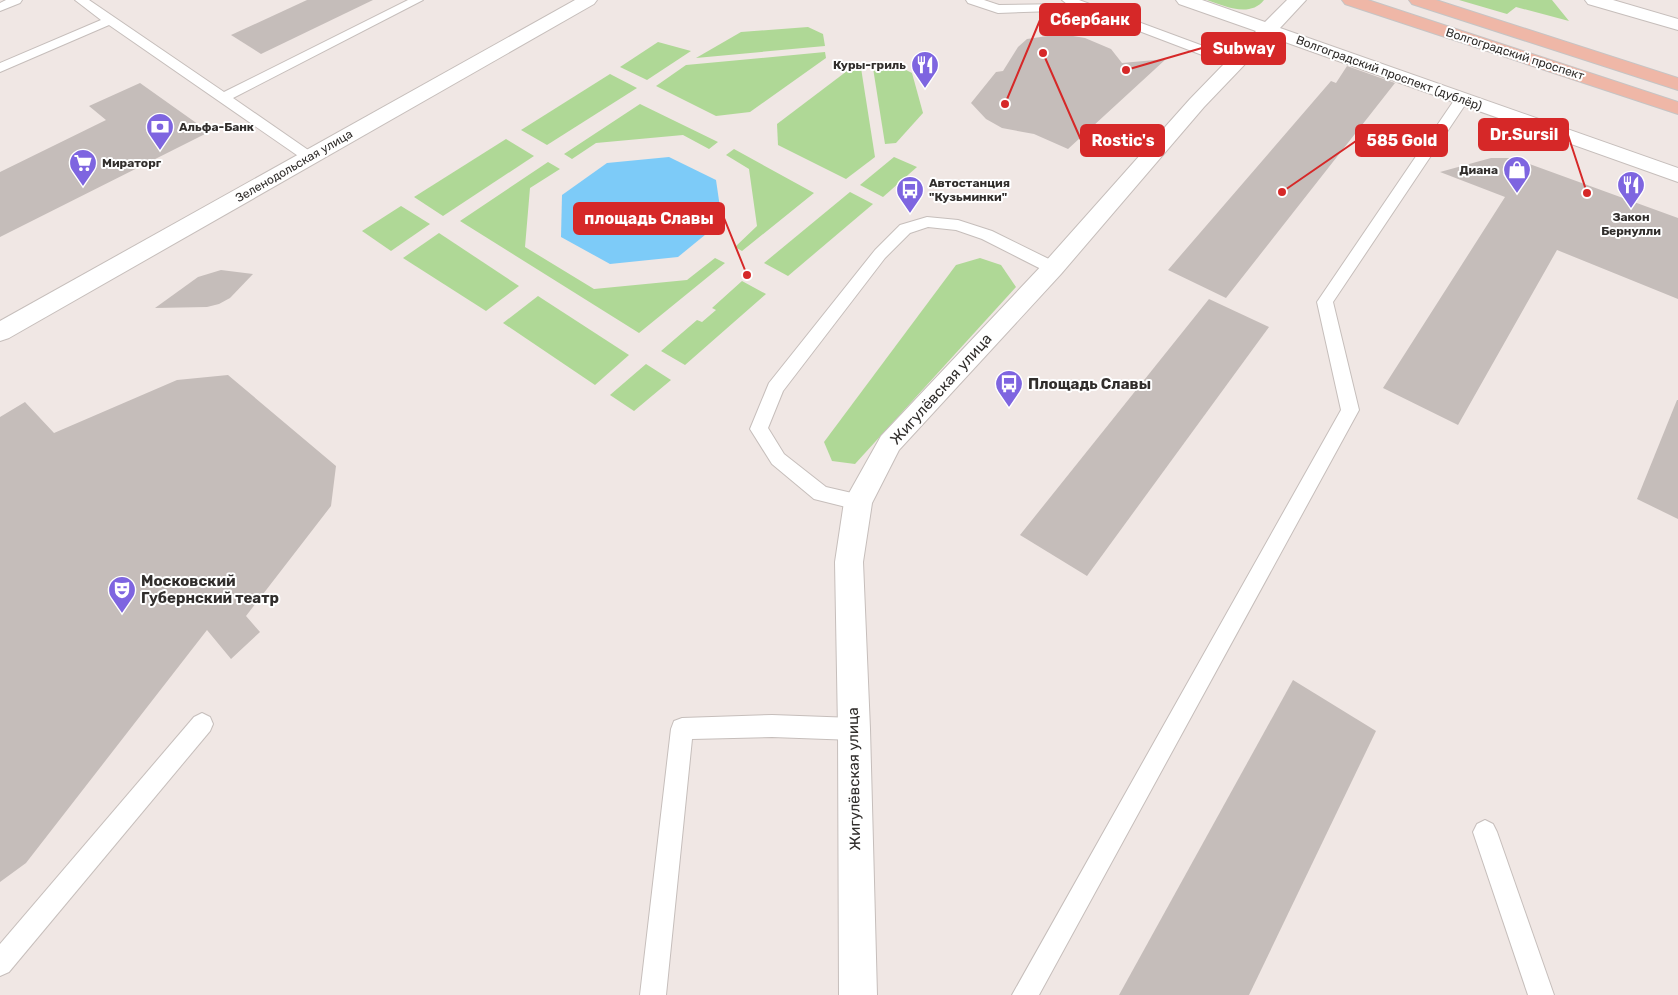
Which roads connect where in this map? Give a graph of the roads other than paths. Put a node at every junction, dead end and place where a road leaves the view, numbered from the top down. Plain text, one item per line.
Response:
1 (16, 0) edge
2 (81, 0) edge
3 (417, 0) edge
4 (588, 0) edge
5 (972, 0) edge
6 (1068, 0) edge
7 (1185, 0) edge
8 (1296, 0) edge
9 (1351, 0) edge
10 (1418, 0) edge
11 (1594, 0) edge
12 (0, 7) edge
13 (1088, 7) junction
14 (111, 20) junction
15 (1678, 25) edge
16 (1268, 30) junction
17 (1236, 63) junction
18 (0, 68) edge
19 (1678, 84) edge
20 (223, 98) junction
21 (1462, 99) junction
22 (1678, 108) edge
23 (309, 157) junction
24 (1678, 175) edge
25 (1053, 268) junction
26 (0, 332) edge
27 (858, 502) junction
28 (202, 724) dead end
29 (854, 730) junction
30 (1486, 832) dead end
31 (0, 964) edge
32 (654, 995) edge
33 (858, 995) edge
34 (1025, 995) edge
35 (1540, 995) edge

1 - 12 lane
2 - 14 lane
3 - 20 lane
4 - 23 street, Зеленодольская улица
5 - 13 lane
6 - 13 lane
7 - 16 street, Волгоградский проспект (дублёр)
8 - 16 street, Жигулёвская улица
9 - 22 main road, Волгоградский проспект
10 - 19 main road, Волгоградский проспект
11 - 15 street
13 - 17 lane
14 - 18 lane
14 - 20 lane
16 - 17 street, Жигулёвская улица
16 - 21 street, Волгоградский проспект (дублёр)
17 - 25 street, Жигулёвская улица
20 - 23 lane
21 - 24 street, Волгоградский проспект (дублёр)
21 - 34 lane
23 - 26 street, Зеленодольская улица
25 - 27 street, Жигулёвская улица
25 - 27 lane
27 - 29 street, Жигулёвская улица
28 - 31 lane
29 - 32 lane
29 - 33 street, Жигулёвская улица
30 - 35 lane

